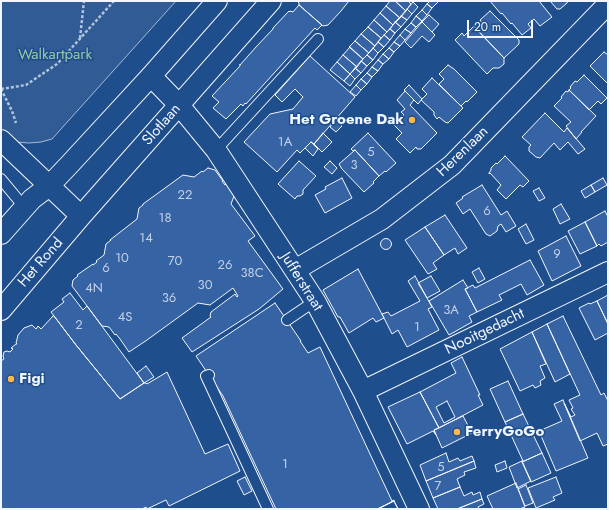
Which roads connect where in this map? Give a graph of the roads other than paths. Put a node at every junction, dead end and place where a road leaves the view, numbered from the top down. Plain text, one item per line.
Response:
1 (217, 1) edge
2 (271, 1) edge
3 (608, 4) edge
4 (318, 39) dead end
5 (151, 76) junction
6 (179, 105) junction
7 (1, 140) edge
8 (216, 150) junction
9 (1, 180) edge
10 (49, 186) junction
11 (28, 203) junction
12 (81, 216) junction
13 (1, 234) edge
14 (295, 270) junction
15 (608, 272) edge
16 (315, 301) junction
17 (1, 310) edge
18 (287, 320) dead end
19 (209, 375) dead end
20 (362, 391) junction
21 (268, 509) edge
22 (419, 509) edge

1 - 5 street
2 - 6 street, Slotlaan
3 - 14 street, Herenlaan
4 - 8 lane
5 - 6 street, Jufferstraat
5 - 10 street
6 - 8 street, Jufferstraat
6 - 12 street, Slotlaan
7 - 10 street
8 - 14 street, Jufferstraat
9 - 11 lane
10 - 11 street
10 - 12 street
11 - 13 street
12 - 17 street, Het Rond
14 - 16 street, Jufferstraat
15 - 20 street, Nooitgedacht
16 - 18 lane
16 - 20 street, Jufferstraat
19 - 21 lane
20 - 22 street, Jufferstraat

